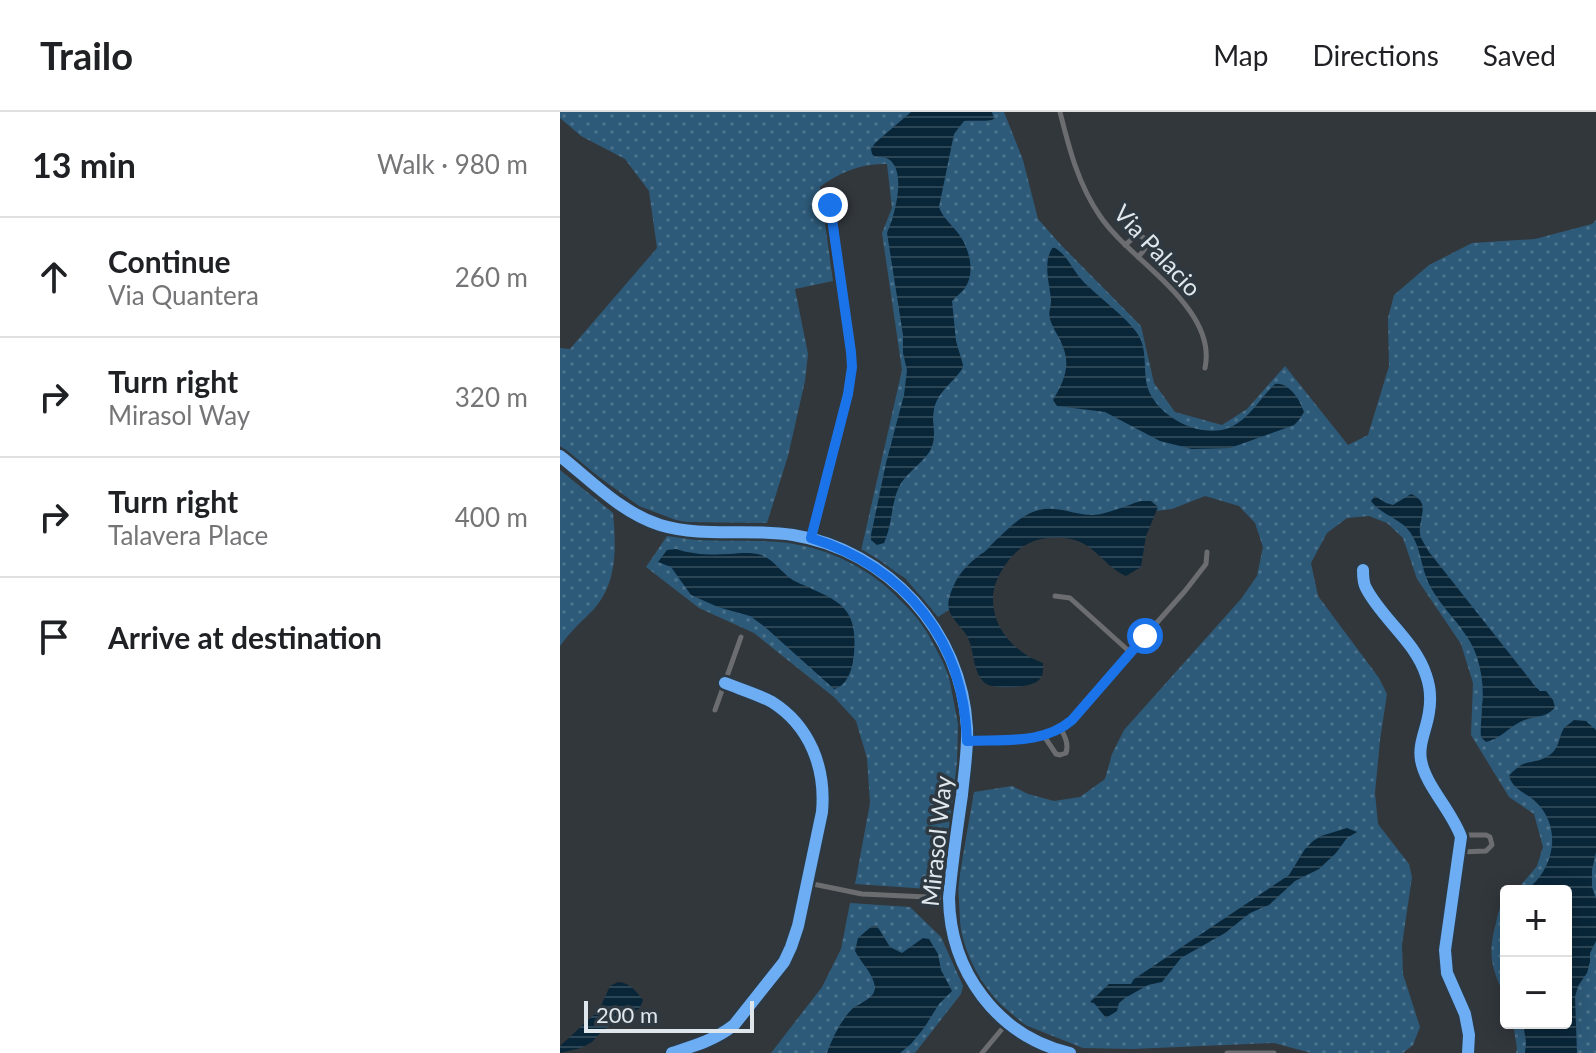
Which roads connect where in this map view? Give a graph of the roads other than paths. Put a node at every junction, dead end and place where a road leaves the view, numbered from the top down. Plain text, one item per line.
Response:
1 (1060, 112) edge
2 (836, 195) dead end
3 (1125, 245) junction
4 (1138, 257) junction
5 (1205, 368) dead end
6 (560, 456) edge
7 (811, 538) junction
8 (1207, 552) dead end
9 (1363, 570) dead end
10 (1055, 596) dead end
11 (741, 637) dead end
12 (1131, 653) junction
13 (725, 683) junction
14 (715, 710) dead end
15 (1061, 729) junction
16 (1044, 736) junction
17 (967, 741) junction
18 (1460, 835) junction
19 (1460, 852) junction
20 (808, 883) junction
21 (949, 898) junction
22 (1008, 1023) junction
23 (672, 1053) edge
24 (982, 1053) edge
25 (1070, 1053) edge
26 (1227, 1053) edge
27 (1274, 1053) edge
28 (1468, 1053) edge

1 - 3 street, Via Palacio
2 - 7 street
3 - 4 street, Via Palacio
3 - 4 street
4 - 5 street, Via Palacio
6 - 7 street, Mirasol Way
7 - 17 street, Mirasol Way
8 - 12 street
9 - 18 street
10 - 12 street
11 - 13 street
12 - 15 street
13 - 14 street
13 - 20 street
15 - 16 street
15 - 16 street
16 - 17 street
17 - 21 street, Mirasol Way
18 - 19 street
18 - 19 street
19 - 28 street
20 - 21 street
20 - 23 street
21 - 22 street, Mirasol Way
22 - 24 street
22 - 25 street, Mirasol Way
26 - 27 street

